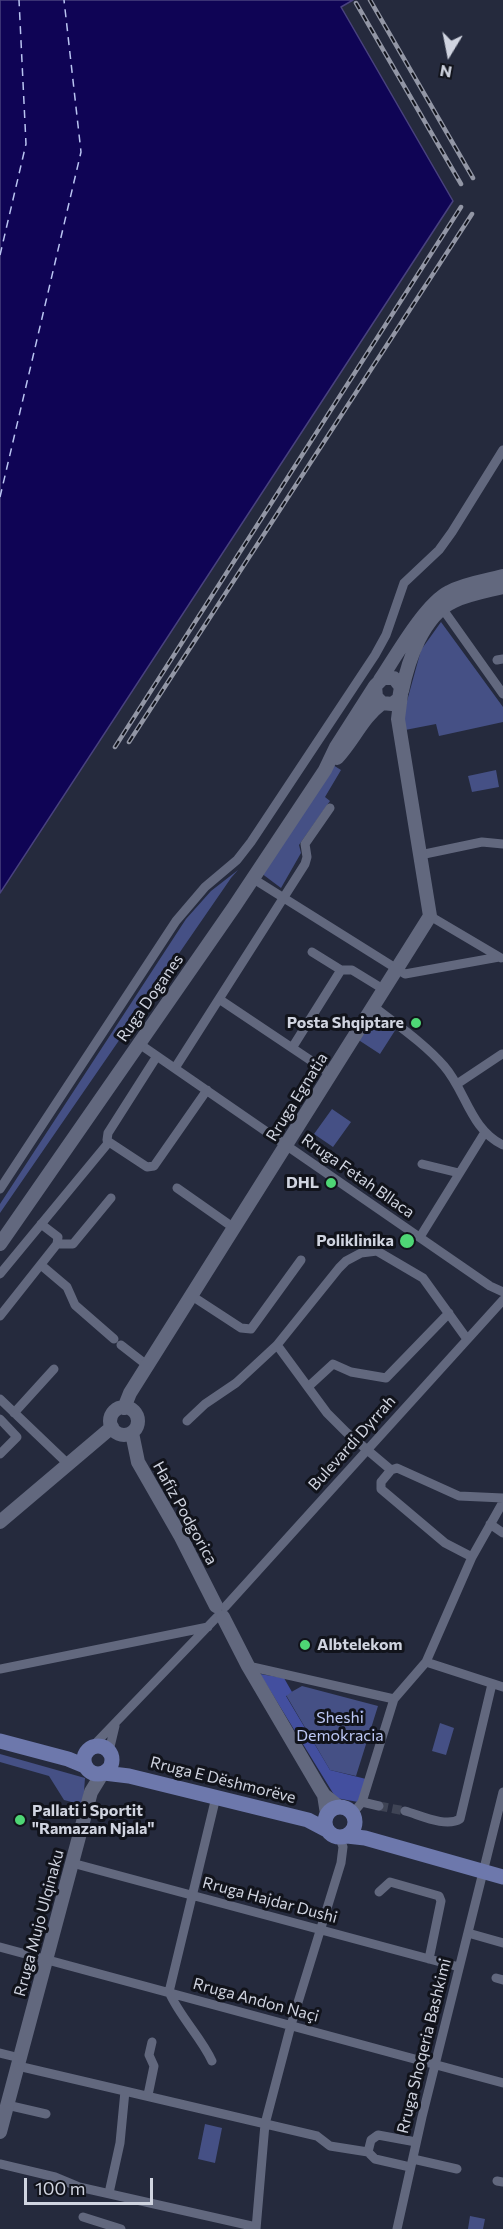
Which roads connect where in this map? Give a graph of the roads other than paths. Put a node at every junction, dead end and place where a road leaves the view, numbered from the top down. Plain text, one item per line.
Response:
1 (503, 450) edge
2 (503, 576) edge
3 (503, 587) edge
4 (442, 608) junction
5 (377, 683) junction
6 (402, 693) junction
7 (503, 694) edge
8 (384, 703) junction
9 (325, 770) junction
10 (408, 786) junction
11 (330, 808) dead end
12 (503, 844) edge
13 (420, 855) junction
14 (252, 878) junction
15 (283, 898) junction
16 (430, 916) junction
17 (312, 952) dead end
18 (501, 958) edge
19 (397, 969) junction
20 (341, 970) junction
21 (383, 989) junction
22 (219, 999) junction
23 (374, 1006) junction
24 (138, 1043) junction
25 (292, 1048) junction
26 (502, 1054) edge
27 (157, 1056) junction
28 (176, 1068) junction
29 (331, 1074) junction
30 (457, 1084) junction
31 (207, 1090) junction
32 (485, 1132) junction
33 (109, 1142) junction
34 (287, 1144) junction
35 (503, 1145) edge
36 (422, 1164) dead end
37 (459, 1173) junction
38 (177, 1188) dead end
39 (0, 1189) edge
40 (111, 1198) dead end
41 (41, 1224) junction
42 (234, 1228) junction
43 (420, 1237) junction
44 (0, 1244) edge
45 (57, 1244) junction
46 (301, 1260) dead end
47 (41, 1265) junction
48 (0, 1274) edge
49 (503, 1292) edge
50 (192, 1296) junction
51 (503, 1300) edge
52 (449, 1313) junction
53 (0, 1316) edge
54 (467, 1339) junction
55 (277, 1345) junction
56 (148, 1366) junction
57 (54, 1369) dead end
58 (308, 1387) junction
59 (0, 1399) edge
60 (124, 1408) junction
61 (11, 1411) junction
62 (0, 1417) edge
63 (187, 1421) dead end
64 (112, 1428) junction
65 (132, 1433) junction
66 (367, 1450) junction
67 (0, 1454) edge
68 (68, 1464) junction
69 (391, 1470) junction
70 (503, 1498) edge
71 (503, 1502) edge
72 (1, 1520) edge
73 (490, 1524) junction
74 (503, 1533) edge
75 (472, 1557) junction
76 (218, 1615) junction
77 (426, 1662) junction
78 (248, 1666) junction
79 (0, 1669) edge
80 (492, 1684) junction
81 (503, 1687) edge
82 (394, 1699) junction
83 (115, 1726) junction
84 (0, 1741) edge
85 (111, 1755) junction
86 (93, 1764) junction
87 (129, 1776) junction
88 (503, 1793) edge
89 (216, 1797) junction
90 (379, 1806) tunnel mouth
91 (405, 1811) tunnel mouth
92 (342, 1820) junction
93 (72, 1863) junction
94 (483, 1871) junction
95 (503, 1876) edge
96 (379, 1892) dead end
97 (192, 1895) junction
98 (321, 1931) junction
99 (468, 1933) junction
100 (503, 1943) edge
101 (0, 1947) edge
102 (47, 1959) junction
103 (429, 1959) junction
104 (459, 1967) junction
105 (169, 1992) junction
106 (291, 2025) junction
107 (152, 2042) dead end
108 (0, 2053) edge
109 (212, 2061) dead end
110 (19, 2062) junction
111 (436, 2064) junction
112 (503, 2083) edge
113 (125, 2091) junction
114 (148, 2095) junction
115 (4, 2112) edge
116 (46, 2114) dead end
117 (265, 2124) junction
118 (0, 2132) edge
119 (416, 2142) junction
120 (368, 2152) junction
121 (411, 2163) junction
122 (0, 2164) edge
123 (457, 2169) dead end
124 (109, 2193) junction
125 (83, 2217) dead end
126 (256, 2228) edge
127 (120, 2229) edge
128 (397, 2229) edge

1 - 39 street
2 - 5 main road
3 - 4 main road
4 - 6 main road
4 - 7 street
5 - 6 main road
5 - 8 main road
5 - 9 main road
6 - 8 main road
6 - 10 main road
8 - 9 main road
8 - 10 main road
9 - 14 main road, Ruga Doganes
10 - 13 main road
11 - 15 street
12 - 13 street
13 - 16 main road
14 - 15 street
14 - 24 main road, Ruga Doganes
15 - 19 street
15 - 22 street
16 - 18 street
16 - 19 main road, Rruga Egnatia
17 - 20 street
18 - 19 street
19 - 21 main road, Rruga Egnatia
20 - 21 street
20 - 25 street
21 - 23 main road, Rruga Egnatia
22 - 25 street
22 - 28 street
23 - 29 main road, Rruga Egnatia
23 - 30 street
24 - 27 street, Rruga Fetah Bllaca
24 - 44 main road, Ruga Doganes
25 - 29 street
26 - 30 street
27 - 28 street, Rruga Fetah Bllaca
27 - 33 street
28 - 31 street, Rruga Fetah Bllaca
29 - 34 main road, Rruga Egnatia
30 - 32 street
31 - 33 street
31 - 34 street, Rruga Fetah Bllaca
32 - 35 street
32 - 37 street
33 - 41 street
34 - 42 main road, Rruga Egnatia
34 - 43 street, Rruga Fetah Bllaca
36 - 37 street
37 - 43 street
38 - 42 street
40 - 45 street
41 - 45 street
41 - 48 street
42 - 50 main road, Rruga Egnatia
43 - 49 street, Rruga Fetah Bllaca
45 - 47 street
46 - 50 street
47 - 53 street
47 - 56 street
50 - 56 main road, Rruga Egnatia
51 - 54 street, Bulevardi Dyrrah
52 - 54 street
52 - 55 street
52 - 58 street
54 - 66 street, Bulevardi Dyrrah
55 - 58 street
55 - 63 street
56 - 60 main road, Rruga Egnatia
57 - 61 street
58 - 66 street
59 - 61 street
60 - 64 main road
60 - 65 main road
61 - 62 street
61 - 68 street
62 - 67 street
64 - 65 main road
64 - 68 main road
65 - 76 main road, Hafiz Podgorica
66 - 69 street
66 - 76 street, Bulevardi Dyrrah
68 - 72 main road
69 - 70 street
69 - 75 street
71 - 73 street
73 - 74 street
73 - 75 street
75 - 77 street
76 - 78 main road, Hafiz Podgorica
76 - 79 street
76 - 83 street, Bulevardi Dyrrah
77 - 80 street
77 - 82 street
78 - 82 street
78 - 92 main road, Hafiz Podgorica
80 - 81 street
80 - 91 street
82 - 92 street
83 - 85 street, Bulevardi Dyrrah
83 - 86 street, Bulevardi Dyrrah
84 - 86 main road
85 - 86 main road
85 - 86 main road
85 - 87 main road, Rruga E Dëshmorëve
86 - 87 main road, Rruga E Dëshmorëve
86 - 93 main road, Rruga Mujo Ulqinaku
87 - 89 main road, Rruga E Dëshmorëve
88 - 94 street, Rruga Shoqeria Bashkimi
89 - 92 main road, Rruga E Dëshmorëve
89 - 97 street
90 - 92 street
92 - 94 main road
92 - 98 street
93 - 97 street, Rruga Hajdar Dushi
93 - 102 main road, Rruga Mujo Ulqinaku
94 - 95 main road
94 - 99 street, Rruga Shoqeria Bashkimi
96 - 103 street
97 - 98 street, Rruga Hajdar Dushi
97 - 105 street
98 - 103 street, Rruga Hajdar Dushi
98 - 106 street
99 - 100 street
99 - 104 street, Rruga Shoqeria Bashkimi
101 - 102 street, Rruga Andon Naçi
102 - 105 street, Rruga Andon Naçi
102 - 110 main road, Rruga Mujo Ulqinaku
103 - 104 street, Rruga Hajdar Dushi
104 - 111 street, Rruga Shoqeria Bashkimi
105 - 106 street, Rruga Andon Naçi
105 - 109 street
106 - 111 street, Rruga Andon Naçi
106 - 117 street
107 - 114 street
108 - 110 street
110 - 113 street
110 - 115 main road, Rruga Mujo Ulqinaku
111 - 112 street, Rruga Andon Naçi
111 - 119 street, Rruga Shoqeria Bashkimi
113 - 114 street
113 - 124 street
114 - 117 street
115 - 116 street
115 - 118 main road, Rruga Mujo Ulqinaku
117 - 120 street
117 - 126 street
119 - 120 street
119 - 121 street, Rruga Shoqeria Bashkimi
120 - 121 street
121 - 123 street
121 - 128 street, Rruga Shoqeria Bashkimi
122 - 124 street
124 - 126 street
125 - 127 street

